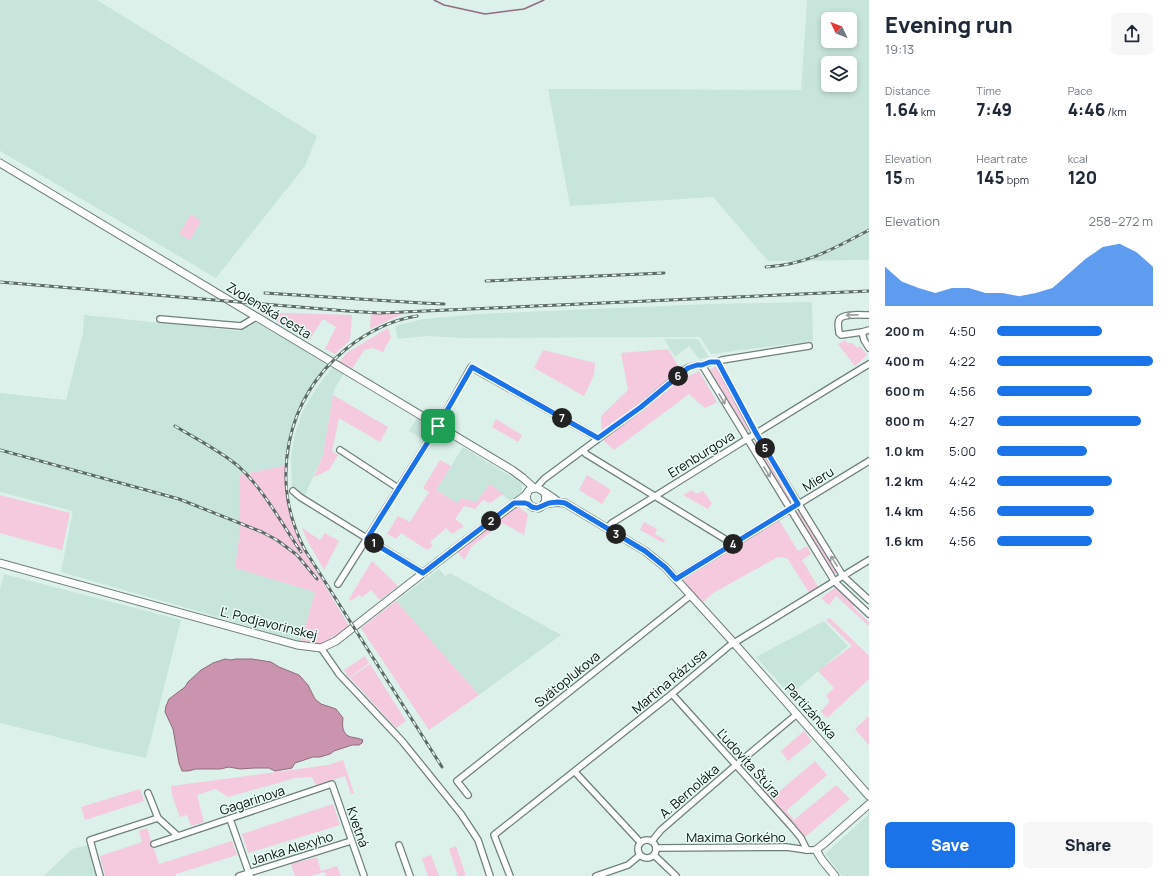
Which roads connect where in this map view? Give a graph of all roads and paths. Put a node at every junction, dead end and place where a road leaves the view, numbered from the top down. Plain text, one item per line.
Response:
1 (0, 163) edge
2 (869, 315) edge
3 (256, 317) junction
4 (160, 319) dead end
5 (869, 330) edge
6 (862, 332) junction
7 (809, 346) dead end
8 (869, 348) edge
9 (718, 362) junction
10 (869, 364) edge
11 (702, 365) junction
12 (438, 426) junction
13 (756, 433) junction
14 (598, 438) junction
15 (746, 438) junction
16 (340, 450) dead end
17 (583, 450) junction
18 (869, 461) edge
19 (524, 479) junction
20 (544, 479) junction
21 (398, 488) junction
22 (293, 491) dead end
23 (535, 491) junction
24 (655, 496) junction
25 (558, 502) junction
26 (514, 503) junction
27 (528, 504) junction
28 (798, 504) junction
29 (543, 505) junction
30 (790, 509) junction
31 (607, 528) junction
32 (367, 539) junction
33 (733, 544) junction
34 (869, 560) edge
35 (0, 563) edge
36 (423, 573) junction
37 (843, 576) junction
38 (676, 579) junction
39 (835, 582) junction
40 (338, 584) dead end
41 (690, 595) junction
42 (869, 600) edge
43 (869, 614) edge
44 (734, 643) junction
45 (321, 648) junction
46 (672, 694) junction
47 (797, 714) junction
48 (736, 765) junction
49 (575, 772) junction
50 (332, 784) joint
51 (148, 793) dead end
52 (468, 796) dead end
53 (869, 796) edge
54 (869, 804) edge
55 (158, 818) junction
56 (230, 819) junction
57 (178, 836) junction
58 (351, 841) junction
59 (652, 841) junction
60 (640, 842) junction
61 (154, 844) dead end
62 (399, 845) dead end
63 (656, 848) junction
64 (807, 850) junction
65 (816, 850) junction
66 (640, 855) junction
67 (654, 855) junction
68 (249, 874) edge
69 (100, 876) edge
70 (239, 876) edge
71 (364, 876) edge
72 (410, 876) edge
73 (490, 876) edge
74 (510, 876) edge
75 (596, 876) edge
76 (676, 876) edge
77 (835, 876) edge

1 - 3 street, Zvolenská cesta
2 -> 6 street
3 - 4 street
3 - 12 street, Zvolenská cesta
5 - 6 street
6 - 8 street
7 - 9 street
9 - 11 street
9 - 13 street
10 - 13 street, Erenburgova
11 - 14 street
11 -> 15 street
12 - 14 street
12 - 19 street, Zvolenská cesta
12 - 21 street
13 - 15 street, Erenburgova
13 - 28 street
14 - 17 street
15 - 24 street, Erenburgova
15 -> 30 street
16 - 21 street
17 - 20 street
17 - 24 street
18 - 28 street, Mieru
19 - 20 street
19 - 23 street, Zvolenská cesta
20 - 23 street
21 - 32 street
22 - 32 street
23 - 25 street, Zvolenská cesta
23 - 26 street, Ľ. Podjavorinskej
23 - 27 street
23 - 29 street
24 - 31 street, Erenburgova
24 - 33 street
25 - 29 street
25 - 31 street, Zvolenská cesta
26 - 27 street
26 - 36 street, Ľ. Podjavorinskej
27 - 29 street
28 - 30 street, Mieru
37 -> 28 street
30 - 33 street, Mieru
30 - 39 street
31 - 38 street, Zvolenská cesta
32 - 36 street
32 - 40 street
33 - 38 street, Mieru
34 - 37 street, Martina Rázusa
35 - 45 street, Ľ. Podjavorinskej
36 - 45 street, Ľ. Podjavorinskej
37 - 39 street, Martina Rázusa
37 - 42 street
38 - 41 street, Zvolenská cesta
39 - 43 street
39 - 44 street, Martina Rázusa
41 - 44 street, Zvolenská cesta
41 - 52 street, Svätoplukova
44 - 46 street, Martina Rázusa
44 - 47 street, Partizánska
45 - 73 street
46 - 48 street, Ľudovíta Štúra
46 - 49 street, Martina Rázusa
47 - 48 street, A. Bernoláka
47 - 53 street, Partizánska
48 - 59 street, A. Bernoláka
48 - 64 street, Ľudovíta Štúra
49 - 60 street
49 - 74 street, Martina Rázusa
50 - 56 street, Gagarinova
50 - 58 street, Kvetná
51 - 55 street
54 - 65 street
55 - 57 street
55 - 69 street
56 - 57 street, Gagarinova
56 - 68 street
57 - 61 street, Gagarinova
58 - 68 street, Janka Alexyho
58 - 71 street, Kvetná
59 - 60 street
59 - 63 street
60 - 66 street
62 - 72 street
63 - 64 street, Maxima Gorkého
63 - 67 street
64 - 65 street, Maxima Gorkého
65 - 77 street
66 - 67 street
66 - 75 street
67 - 76 street
68 - 70 street, Janka Alexyho

